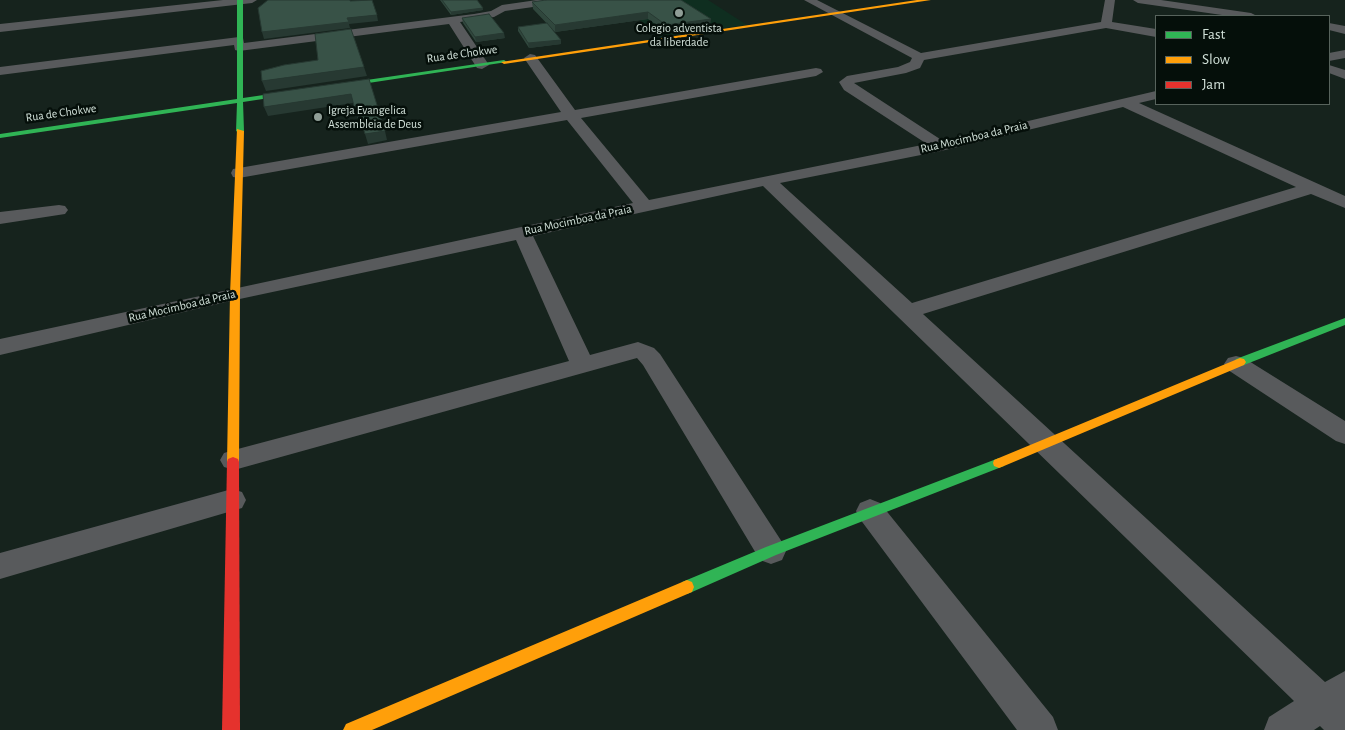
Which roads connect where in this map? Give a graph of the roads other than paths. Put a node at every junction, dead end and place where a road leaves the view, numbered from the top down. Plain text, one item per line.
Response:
1 (252, 0) edge
2 (562, 0) edge
3 (809, 0) edge
4 (928, 0) edge
5 (1110, 0) edge
6 (1138, 0) edge
7 (240, 1) edge
8 (498, 4) edge
9 (836, 14) junction
10 (1244, 15) edge
11 (453, 20) junction
12 (1106, 25) junction
13 (1330, 27) edge
14 (0, 28) edge
15 (1345, 30) edge
16 (1155, 33) edge
17 (239, 44) junction
18 (1345, 54) edge
19 (919, 57) junction
20 (1330, 57) edge
21 (530, 58) junction
22 (482, 65) junction
23 (1330, 69) edge
24 (0, 71) edge
25 (816, 72) dead end
26 (1345, 75) edge
27 (1155, 95) edge
28 (241, 101) junction
29 (1124, 102) junction
30 (571, 115) junction
31 (0, 136) edge
32 (941, 146) junction
33 (239, 173) junction
34 (767, 180) junction
35 (1312, 188) junction
36 (1345, 203) edge
37 (645, 206) junction
38 (59, 210) dead end
39 (0, 218) edge
40 (522, 232) junction
41 (234, 294) junction
42 (907, 312) junction
43 (1345, 321) edge
44 (0, 347) edge
45 (1236, 364) junction
46 (583, 365) junction
47 (1345, 434) edge
48 (1046, 445) junction
49 (234, 460) junction
50 (232, 500) junction
51 (870, 511) junction
52 (771, 551) junction
53 (0, 566) edge
54 (1337, 706) edge
55 (231, 730) edge
56 (352, 730) edge
57 (1040, 730) edge
58 (1282, 730) edge

1 - 7 street
2 - 8 street
3 - 9 street
4 - 9 street, Rua de Chokwe
5 - 12 street
6 - 10 street
7 - 14 street
7 - 17 street
8 - 11 street
9 - 19 street
9 - 21 street, Rua de Chokwe
11 - 17 street
11 - 22 street
12 - 16 street
12 - 19 street
13 - 15 street
17 - 24 street
17 - 28 street
18 - 20 street
19 - 32 street
21 - 22 street, Rua de Chokwe
21 - 30 street
22 - 28 street, Rua de Chokwe
23 - 26 street
25 - 30 street
27 - 29 street, Rua Mocimboa da Praia
28 - 31 street, Rua de Chokwe
28 - 33 street
29 - 32 street, Rua Mocimboa da Praia
29 - 35 street
30 - 33 street
30 - 37 street
32 - 34 street, Rua Mocimboa da Praia
33 - 41 street
34 - 37 street, Rua Mocimboa da Praia
34 - 42 street
35 - 36 street
35 - 42 street
37 - 40 street, Rua Mocimboa da Praia
38 - 39 street
40 - 41 street, Rua Mocimboa da Praia
40 - 46 street
41 - 44 street, Rua Mocimboa da Praia
41 - 49 street
42 - 48 street
43 - 45 street
45 - 47 street
45 - 48 street
46 - 49 street
46 - 52 street
48 - 51 street
48 - 54 street
49 - 50 street
50 - 53 street
50 - 55 street
51 - 52 street
51 - 57 street
52 - 56 street
54 - 58 street

